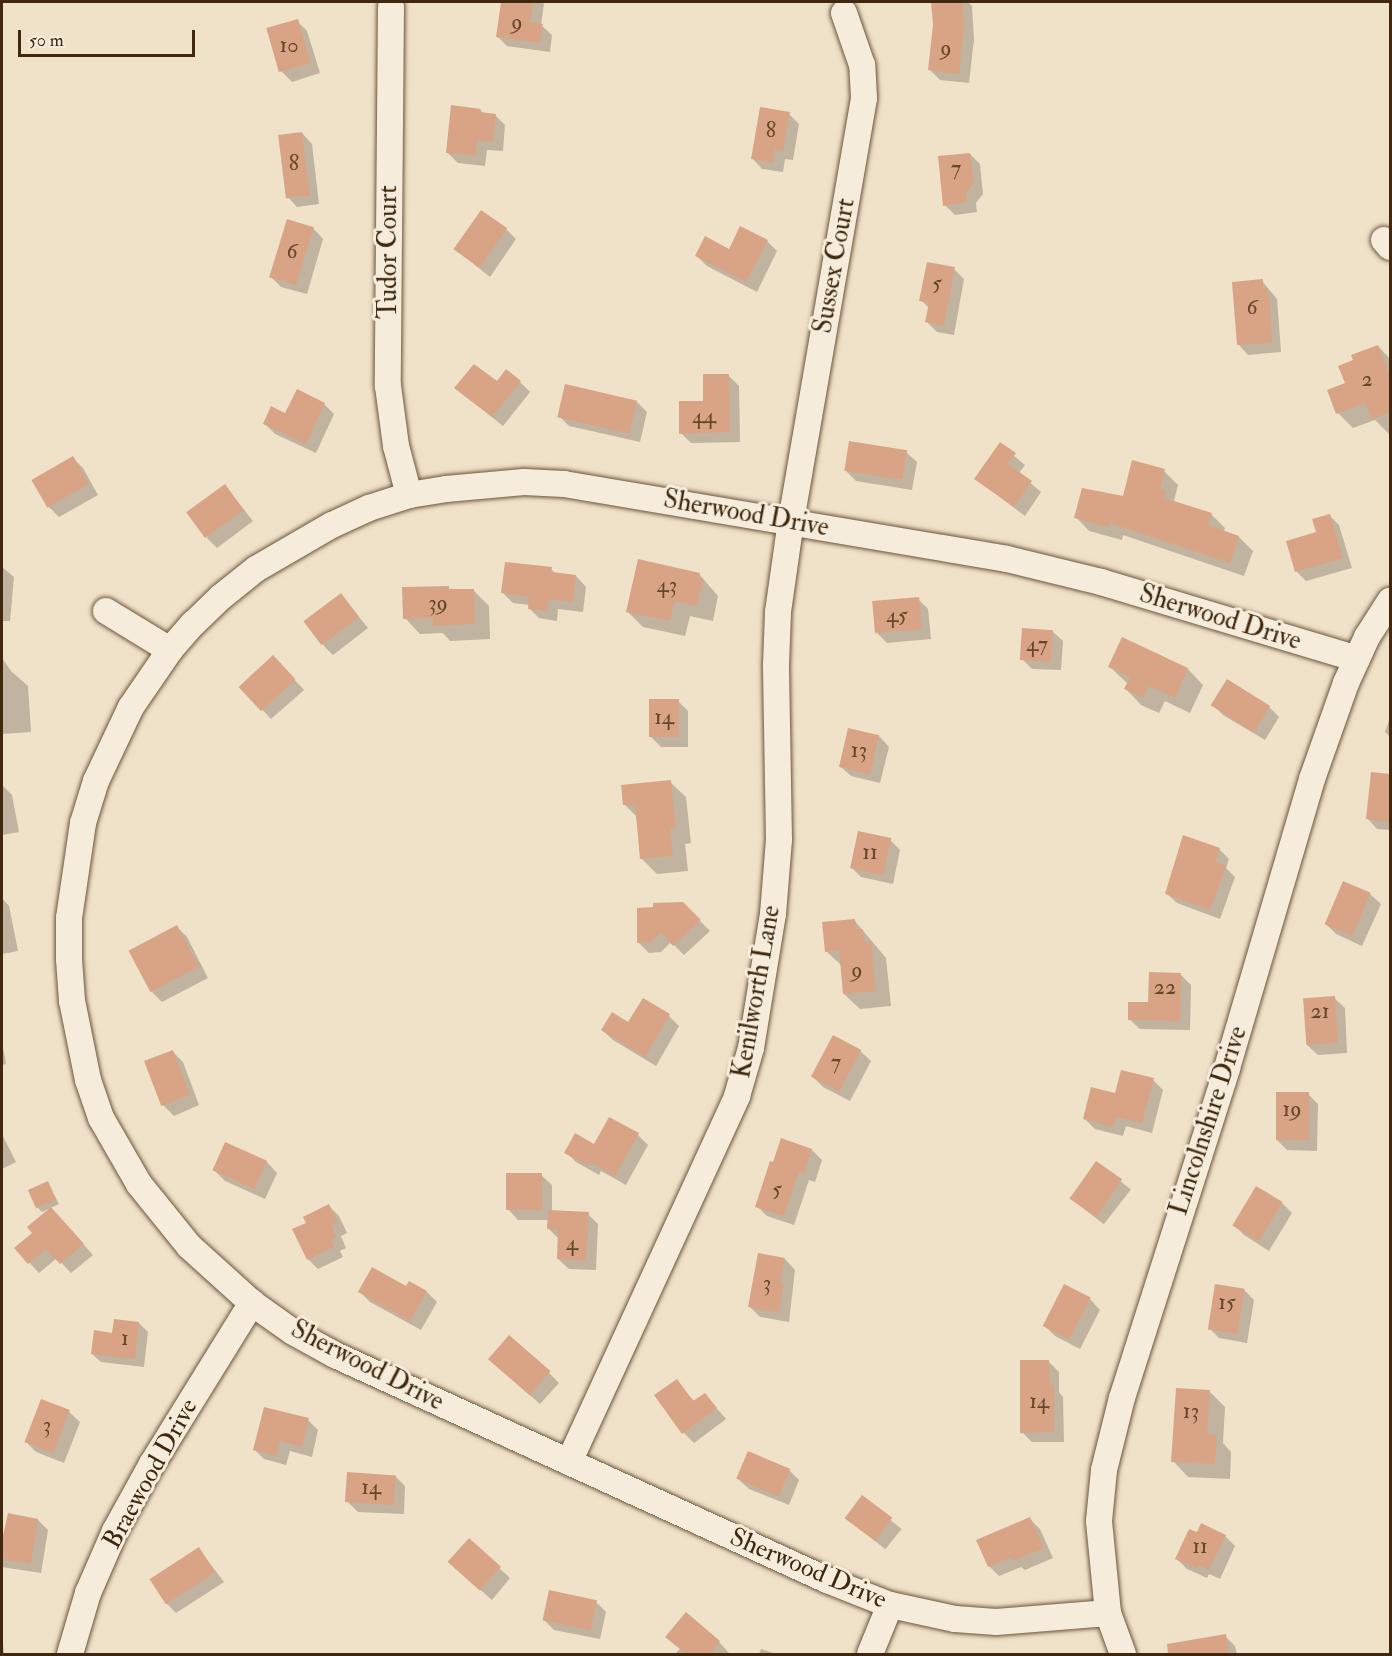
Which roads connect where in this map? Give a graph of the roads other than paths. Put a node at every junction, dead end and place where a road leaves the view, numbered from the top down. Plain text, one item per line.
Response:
1 (391, 7) dead end
2 (844, 13) dead end
3 (409, 495) junction
4 (791, 521) junction
5 (1390, 601) edge
6 (106, 611) dead end
7 (170, 650) junction
8 (1357, 659) junction
9 (252, 1303) junction
10 (569, 1462) junction
11 (890, 1605) junction
12 (1108, 1613) junction
13 (69, 1654) edge
14 (870, 1654) edge
15 (1123, 1654) edge

1 - 3 street, Tudor Court
2 - 4 street, Sussex Court
3 - 4 street, Sherwood Drive
3 - 7 street, Sherwood Drive
4 - 8 street, Sherwood Drive
4 - 10 street, Kenilworth Lane
5 - 8 street, Lincolnshire Drive
6 - 7 street
7 - 9 street, Sherwood Drive
8 - 12 street, Lincolnshire Drive
9 - 10 street, Sherwood Drive
9 - 13 street, Braewood Drive
10 - 11 street, Sherwood Drive
11 - 12 street, Sherwood Drive
11 - 14 street
12 - 15 street, Lincolnshire Drive

